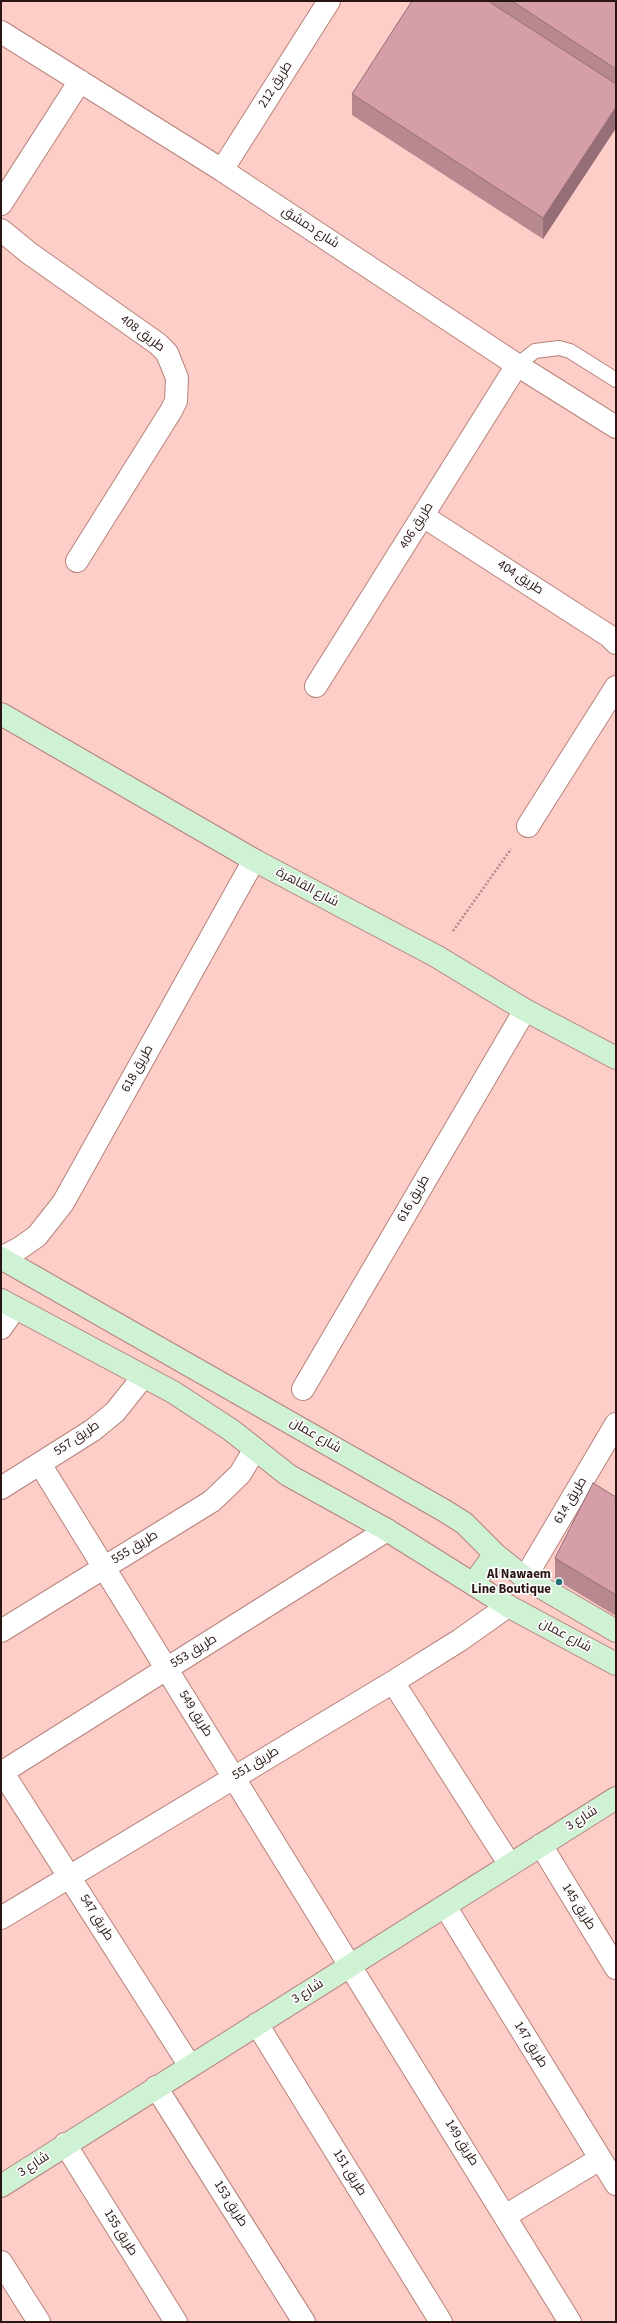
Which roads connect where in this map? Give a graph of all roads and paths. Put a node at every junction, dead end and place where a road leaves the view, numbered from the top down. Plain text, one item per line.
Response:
1 (330, 1) edge
2 (1, 32) edge
3 (80, 82) junction
4 (222, 170) junction
5 (1, 204) edge
6 (1, 230) edge
7 (517, 365) junction
8 (616, 380) edge
9 (616, 427) edge
10 (423, 516) junction
11 (77, 562) dead end
12 (616, 642) edge
13 (316, 686) dead end
14 (616, 687) edge
15 (3, 719) edge
16 (528, 826) joint
17 (254, 860) junction
18 (436, 956) junction
19 (525, 1010) junction
20 (616, 1058) edge
21 (1, 1258) edge
22 (8, 1304) edge
23 (1, 1328) edge
24 (143, 1377) junction
25 (303, 1389) dead end
26 (616, 1424) edge
27 (255, 1449) junction
28 (40, 1464) junction
29 (1, 1488) edge
30 (387, 1530) junction
31 (495, 1554) junction
32 (104, 1567) junction
33 (525, 1578) junction
34 (473, 1584) junction
35 (508, 1606) junction
36 (1, 1631) edge
37 (616, 1631) edge
38 (616, 1664) edge
39 (167, 1669) junction
40 (393, 1682) junction
41 (2, 1772) edge
42 (235, 1777) junction
43 (616, 1798) edge
44 (541, 1845) junction
45 (510, 1865) junction
46 (69, 1875) junction
47 (445, 1906) junction
48 (1, 1918) edge
49 (351, 1965) junction
50 (616, 1968) edge
51 (257, 2024) junction
52 (190, 2066) junction
53 (156, 2087) junction
54 (66, 2144) junction
55 (600, 2159) junction
56 (616, 2184) edge
57 (1, 2186) edge
58 (505, 2216) junction
59 (1, 2262) edge
60 (39, 2322) edge
61 (176, 2322) edge
62 (304, 2322) edge
63 (441, 2322) edge
64 (570, 2322) edge

1 - 4 street, طريق 212
2 - 3 street, شارع دمشق
3 - 4 street, شارع دمشق
3 - 5 street
4 - 7 street, شارع دمشق
6 - 11 street, طريق 408
7 - 8 lane
7 - 9 street, شارع دمشق
7 - 10 street, طريق 406
10 - 12 street, طريق 404
10 - 13 street, طريق 406
14 - 16 street
15 - 17 street, شارع القاهرة
16 - 18 path
17 - 18 street, شارع القاهرة
17 - 21 street, طريق 618
18 - 19 street, شارع القاهرة
19 - 20 street, شارع القاهرة
19 - 25 street, طريق 616
21 - 31 street, شارع عمان
22 - 23 street
22 - 24 street, شارع عمان
24 - 27 street, شارع عمان
24 - 28 street, طريق 557
26 - 33 street, طريق 614
27 - 30 street, شارع عمان
27 - 32 street, طريق 555
28 - 29 street, طريق 557
28 - 32 street, طريق 549
30 - 34 street, شارع عمان
30 - 39 street, طريق 553
31 - 33 street, شارع عمان
31 - 34 street
32 - 36 street, طريق 555
32 - 39 street, طريق 549
33 - 37 street, شارع عمان
34 - 35 street, شارع عمان
35 - 38 street, شارع عمان
35 - 40 street, طريق 551
39 - 41 street, طريق 553
39 - 42 street, طريق 549
40 - 42 street, طريق 551
40 - 45 street
41 - 46 street, طريق 547
42 - 46 street, طريق 551
42 - 49 street, طريق 549
43 - 44 street, شارع 3
44 - 45 street, شارع 3
44 - 50 street, طريق 145
45 - 47 street, شارع 3
46 - 48 street, طريق 551
46 - 52 street, طريق 547
47 - 49 street, شارع 3
47 - 55 street, طريق 147
49 - 51 street, شارع 3
49 - 58 street, طريق 149
51 - 52 street, شارع 3
51 - 63 street, طريق 151
52 - 53 street, شارع 3
53 - 54 street, شارع 3
53 - 62 street, طريق 153
54 - 57 street, شارع 3
54 - 61 street, طريق 155
55 - 56 street, طريق 147
55 - 58 street
58 - 64 street, طريق 149
59 - 60 street

